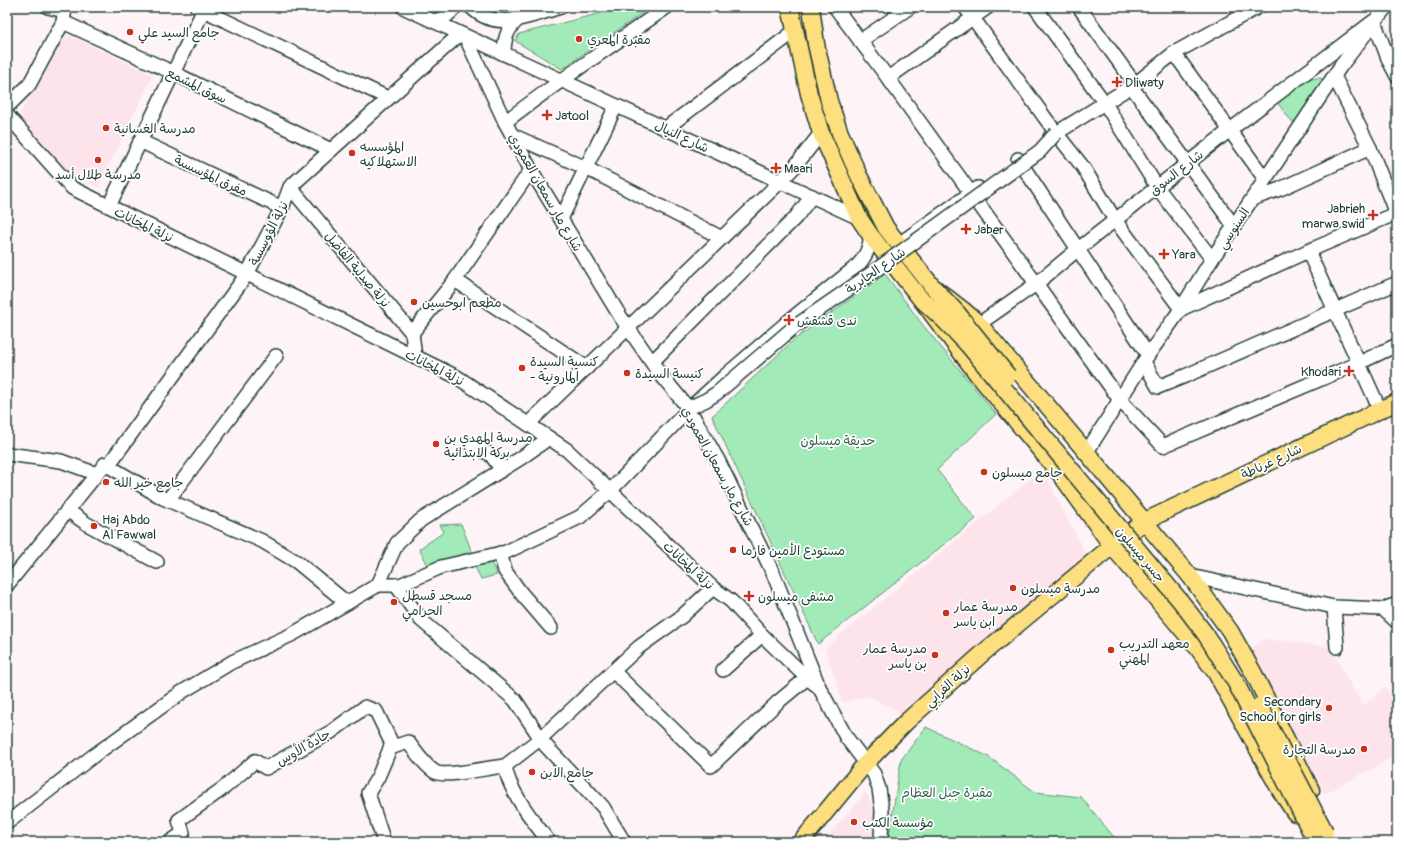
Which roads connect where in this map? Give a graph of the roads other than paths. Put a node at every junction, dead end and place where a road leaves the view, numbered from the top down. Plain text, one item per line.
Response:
1 (48, 7) edge
2 (403, 7) edge
3 (455, 7) edge
4 (471, 7) edge
5 (561, 7) edge
6 (667, 7) edge
7 (790, 7) edge
8 (811, 7) edge
9 (835, 7) edge
10 (910, 7) edge
11 (965, 7) edge
12 (988, 7) edge
13 (1035, 7) edge
14 (1079, 7) edge
15 (1386, 7) edge
16 (202, 8) edge
17 (1256, 8) edge
18 (65, 13) edge
19 (520, 18) junction
20 (972, 18) junction
21 (1374, 21) junction
22 (434, 22) junction
23 (795, 31) junction
24 (462, 35) junction
25 (860, 41) junction
26 (1174, 53) junction
27 (504, 54) junction
28 (1393, 59) edge
29 (174, 73) junction
30 (1334, 76) junction
31 (1397, 76) edge
32 (888, 78) junction
33 (561, 80) junction
34 (1133, 85) junction
35 (388, 98) junction
36 (1104, 102) junction
37 (7, 106) edge
38 (616, 106) junction
39 (7, 115) edge
40 (505, 122) junction
41 (666, 128) junction
42 (1230, 130) junction
43 (821, 133) junction
44 (1056, 133) junction
45 (514, 136) junction
46 (140, 141) junction
47 (1370, 148) junction
48 (331, 150) junction
49 (1018, 160) junction
50 (1189, 163) junction
51 (586, 168) junction
52 (531, 170) junction
53 (1265, 179) junction
54 (780, 182) junction
55 (290, 187) junction
56 (1157, 187) junction
57 (971, 193) junction
58 (812, 196) junction
59 (1252, 199) junction
60 (109, 206) junction
61 (282, 208) junction
62 (1397, 214) edge
63 (859, 218) junction
64 (561, 219) junction
65 (1115, 220) junction
66 (1234, 226) junction
67 (871, 236) junction
68 (722, 238) junction
69 (900, 244) junction
70 (1077, 250) junction
71 (1308, 251) junction
72 (1212, 259) junction
73 (247, 274) junction
74 (455, 280) junction
75 (1397, 283) edge
76 (1036, 284) junction
77 (932, 286) junction
78 (920, 298) junction
79 (1180, 309) junction
80 (1336, 311) junction
81 (979, 324) junction
82 (628, 329) junction
83 (412, 333) junction
84 (1397, 345) edge
85 (276, 356) dead end
86 (415, 357) junction
87 (1146, 359) junction
88 (652, 362) junction
89 (1359, 363) junction
90 (587, 368) junction
91 (1120, 400) junction
92 (1397, 402) edge
93 (691, 407) junction
94 (1380, 410) junction
95 (528, 424) junction
96 (549, 438) junction
97 (472, 444) dead end
98 (1086, 453) junction
99 (7, 454) edge
100 (104, 467) junction
101 (502, 470) junction
102 (610, 491) junction
103 (168, 500) junction
104 (68, 510) junction
105 (1145, 521) junction
106 (1112, 546) junction
107 (500, 553) junction
108 (157, 562) dead end
109 (1190, 576) junction
110 (7, 585) edge
111 (378, 585) junction
112 (396, 585) junction
113 (713, 588) junction
114 (347, 603) junction
115 (1397, 604) edge
116 (1334, 607) junction
117 (1383, 609) junction
118 (1397, 622) edge
119 (551, 628) dead end
120 (762, 635) junction
121 (1337, 648) dead end
122 (723, 670) dead end
123 (613, 671) junction
124 (807, 678) junction
125 (819, 687) junction
126 (541, 738) junction
127 (390, 748) junction
128 (866, 763) junction
129 (505, 766) junction
130 (7, 823) edge
131 (188, 838) edge
132 (1322, 839) edge
133 (170, 842) edge
134 (384, 842) edge
135 (549, 842) edge
136 (624, 842) edge
137 (801, 842) edge
138 (881, 842) edge

1 - 18 street, سوق المشمع
2 - 22 street, شارع النيال
3 - 22 street
4 - 19 street
5 - 19 street
6 - 33 street
7 - 23 main road
8 - 69 main road
9 - 25 street
10 - 25 street
11 - 20 street
12 - 20 street
13 - 36 street
14 - 34 street
15 - 21 street, السنوسي
16 - 29 street
16 - 35 street
17 - 26 street
18 - 29 street, سوق المشمع
18 - 37 street
19 - 27 street
20 - 32 street
20 - 44 street
21 - 28 street
21 - 30 street, السنوسي
21 - 42 street, شارع السوق
22 - 24 street, شارع النيال
23 - 41 street
23 - 43 main road
24 - 27 street, شارع النيال
24 - 35 street, نزلة الؤوسسة
24 - 40 street, شارع مار سمعان العمودي
25 - 32 street
26 - 34 street
26 - 42 street
27 - 33 street, شارع النيال
28 - 31 street
29 - 46 street
29 - 48 street, سوق المشمع
30 - 47 street
30 - 53 street, السنوسي
32 - 57 street
33 - 38 street, شارع النيال
33 - 40 street
34 - 36 street
34 - 50 street
35 - 48 street, نزلة الؤوسسة
36 - 44 street
36 - 56 street
38 - 41 street, شارع النيال
38 - 51 street
39 - 60 street, نزلة المخانات
40 - 45 street, شارع مار سمعان العمودي
41 - 54 street, شارع النيال
42 - 50 street, شارع السوق
42 - 53 street
43 - 54 street
43 - 63 main road
44 - 49 street
44 - 65 street
44 - 93 street, شارع الجابرية, bridge
45 - 51 street
45 - 52 street, شارع مار سمعان العمودي
46 - 60 street
46 - 61 street, مفرق المؤسسىة
47 - 59 street
47 - 62 street
48 - 55 street, نزلة الؤوسسة
49 - 57 street
49 - 70 street
50 - 56 street, شارع السوق
50 - 66 street
51 - 64 street
51 - 68 street
52 - 64 street, شارع مار سمعان العمودي
52 - 74 street
53 - 59 street, السنوسي
54 - 58 street, شارع النيال
54 - 68 street
55 - 61 street, نزلة الؤوسسة
55 - 83 street, نزلة صدلية الفاضل
56 - 65 street, شارع السوق
56 - 72 street
57 - 69 street
57 - 76 street
58 - 63 street, شارع النيال
58 - 88 street
59 - 66 street, السنوسي
60 - 73 street, نزلة المخانات
61 - 73 street, نزلة الؤوسسة
62 - 71 street
63 - 67 main road
64 - 82 street, شارع مار سمعان العمودي
65 - 70 street, شارع السوق
65 - 79 street
66 - 72 street, السنوسي
67 - 78 main road
67 - 93 street
68 - 82 street
69 - 77 main road
70 - 76 street, شارع السوق
70 - 87 street
71 - 79 street
71 - 80 street
72 - 79 street, السنوسي
73 - 86 street, نزلة المخانات
73 - 100 street, نزلة الؤوسسة
74 - 83 street
74 - 90 street
75 - 80 street
76 - 81 street, شارع السوق
76 - 91 street
77 - 81 main road
77 - 132 main road, جسر ميسلون, bridge
78 - 106 main road
78 - 132 main road, جسر ميسلون, bridge
79 - 87 street, السنوسي
80 - 87 street
80 - 89 street
81 - 98 main road
82 - 88 street, شارع مار سمعان العمودي
82 - 90 street
83 - 86 street
84 - 89 street
85 - 103 street
86 - 95 street, نزلة المخانات
87 - 91 street, السنوسي
88 - 93 street, شارع مار سمعان العمودي
89 - 91 street
89 - 94 street
90 - 95 street
91 - 98 street, السنوسي
92 - 94 main road, شارع غرناطة
93 - 102 street
93 - 125 street, شارع مار سمعان العمودي
94 - 105 main road, شارع غرناطة
95 - 96 street, نزلة المخانات
96 - 101 street
96 - 102 street, نزلة المخانات
97 - 101 street
98 - 105 main road
99 - 100 street
100 - 103 street
100 - 104 street, نزلة الؤوسسة
101 - 111 street
102 - 107 street
102 - 113 street, نزلة المخانات
103 - 114 street
104 - 108 street
104 - 110 street, نزلة الؤوسسة
105 - 106 main road, شارع غرناطة
105 - 109 main road
106 - 128 main road, نزلة الفرابي
106 - 132 main road
107 - 112 street
107 - 119 street
109 - 116 street
109 - 132 main road
111 - 112 street
111 - 114 street
112 - 126 street
113 - 120 street, نزلة المخانات
113 - 123 street
114 - 130 street
115 - 117 street
116 - 117 street
116 - 121 street
117 - 118 street
120 - 122 street
120 - 124 street, نزلة المخانات
123 - 124 street
123 - 126 street
124 - 125 street, نزلة المخانات
125 - 128 street, شارع مار سمعان العمودي
126 - 129 street
126 - 136 street
127 - 129 street
127 - 131 street, جادة الأوس
127 - 134 street
128 - 137 main road, نزلة الفرابي
128 - 138 street, شارع مار سمعان العمودي
129 - 135 street
131 - 133 street, جادة الأوس

